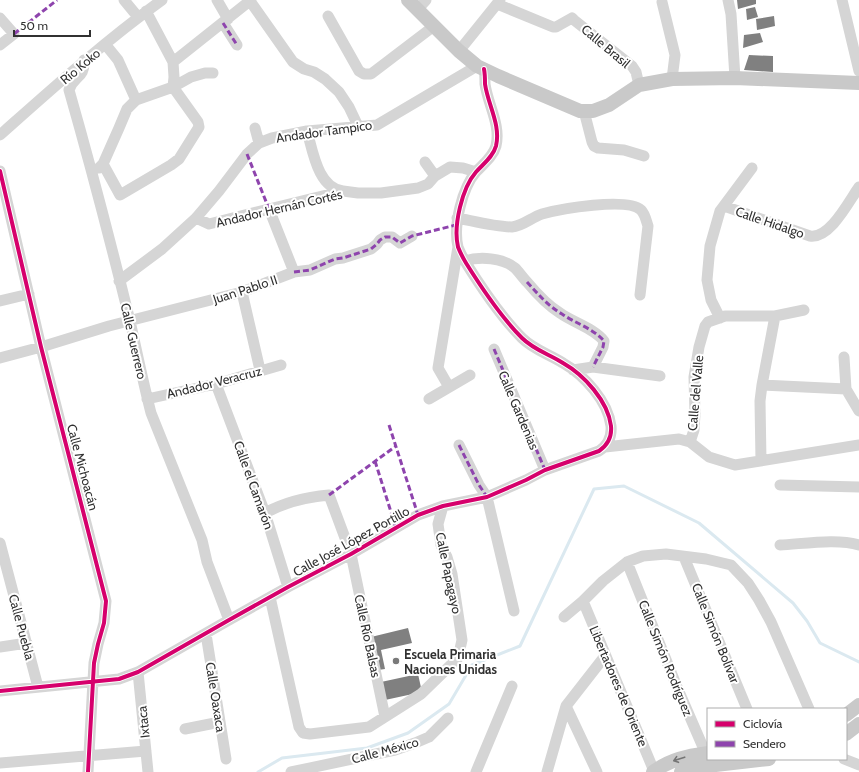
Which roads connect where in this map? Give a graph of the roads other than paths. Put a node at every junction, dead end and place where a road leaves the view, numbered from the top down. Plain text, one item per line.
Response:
1 (124, 0) edge
2 (162, 0) edge
3 (217, 0) edge
4 (251, 0) edge
5 (728, 0) edge
6 (842, 0) edge
7 (499, 2) edge
8 (662, 2) dead end
9 (417, 3) edge
10 (142, 14) junction
11 (328, 16) dead end
12 (0, 18) edge
13 (226, 21) junction
14 (434, 26) junction
15 (105, 44) junction
16 (0, 45) edge
17 (237, 45) dead end
18 (459, 51) junction
19 (84, 60) junction
20 (173, 62) junction
21 (481, 67) junction
22 (859, 71) edge
23 (213, 73) dead end
24 (735, 78) junction
25 (672, 79) junction
26 (859, 83) edge
27 (639, 85) junction
28 (173, 87) junction
29 (136, 100) junction
30 (584, 111) junction
31 (358, 126) junction
32 (255, 128) dead end
33 (307, 131) junction
34 (0, 135) edge
35 (259, 143) junction
36 (644, 156) dead end
37 (425, 162) dead end
38 (102, 164) junction
39 (752, 168) dead end
40 (0, 171) edge
41 (476, 172) junction
42 (93, 175) junction
43 (435, 176) junction
44 (859, 187) edge
45 (344, 192) junction
46 (724, 206) junction
47 (269, 209) junction
48 (196, 218) junction
49 (457, 218) junction
50 (412, 236) dead end
51 (458, 247) junction
52 (465, 261) junction
53 (294, 272) junction
54 (119, 281) junction
55 (242, 292) junction
56 (28, 294) junction
57 (640, 295) dead end
58 (0, 301) edge
59 (804, 310) dead end
60 (775, 316) junction
61 (720, 318) junction
62 (129, 320) junction
63 (41, 347) junction
64 (494, 349) dead end
65 (844, 357) dead end
66 (0, 358) edge
67 (281, 365) dead end
68 (594, 367) junction
69 (260, 370) junction
70 (573, 370) junction
71 (470, 376) dead end
72 (660, 376) dead end
73 (216, 384) junction
74 (762, 385) junction
75 (449, 387) junction
76 (846, 390) junction
77 (147, 399) junction
78 (429, 399) dead end
79 (859, 411) edge
80 (690, 442) junction
81 (460, 445) dead end
82 (859, 445) edge
83 (605, 447) junction
84 (761, 461) junction
85 (545, 470) junction
86 (780, 486) dead end
87 (859, 487) edge
88 (487, 496) junction
89 (443, 506) junction
90 (265, 512) junction
91 (0, 543) edge
92 (780, 545) dead end
93 (859, 546) edge
94 (351, 554) junction
95 (684, 556) junction
96 (2, 559) edge
97 (627, 562) junction
98 (288, 587) junction
99 (270, 597) junction
100 (583, 601) junction
101 (514, 611) dead end
102 (564, 617) dead end
103 (229, 620) junction
104 (206, 634) junction
105 (27, 642) junction
106 (0, 647) edge
107 (605, 656) junction
108 (138, 672) junction
109 (93, 682) junction
110 (512, 686) dead end
111 (38, 687) junction
112 (0, 691) edge
113 (859, 705) edge
114 (566, 706) junction
115 (747, 708) edge
116 (809, 708) edge
117 (847, 714) edge
118 (385, 718) junction
119 (448, 718) dead end
120 (220, 722) junction
121 (859, 724) edge
122 (185, 729) dead end
123 (847, 733) edge
124 (146, 751) junction
125 (707, 753) edge
126 (89, 757) junction
127 (226, 759) dead end
128 (760, 760) edge
129 (846, 760) edge
130 (0, 763) edge
131 (859, 765) edge
132 (654, 771) edge
133 (88, 772) edge
134 (148, 772) edge
135 (291, 772) edge
136 (476, 772) edge
137 (547, 772) edge
138 (597, 772) edge
139 (681, 772) edge

1 - 10 street
2 - 10 street, Río Koko
3 - 13 street
4 - 13 street
4 - 31 street
5 - 24 street
6 - 22 street
7 - 18 street
7 - 27 street, Calle Brasil
8 - 25 street
9 - 14 main road
10 - 15 street, Río Koko
10 - 20 street
11 - 14 street
12 - 16 street
13 - 17 street
13 - 20 street
14 - 18 main road
15 - 19 street, Río Koko
15 - 29 street
18 - 21 main road
19 - 34 street, Río Koko
19 - 42 street, Calle Guerrero
20 - 28 street
21 - 30 main road
21 - 31 street, Andador Tampico
21 - 41 street
23 - 28 street
24 - 25 main road
24 - 26 main road
25 - 27 main road
27 - 30 main road
28 - 29 street
28 - 38 street
29 - 38 street
30 - 36 street
31 - 33 street, Andador Tampico
32 - 35 street
33 - 35 street, Andador Tampico
33 - 45 street
35 - 48 street, Andador Tampico
37 - 43 street
38 - 42 street
39 - 46 street
40 - 56 street, Calle Michoacán
41 - 43 street, Andador Hernán Cortés
41 - 49 street
42 - 54 street, Calle Guerrero
43 - 45 street, Andador Hernán Cortés
44 - 46 street, Calle Hidalgo
45 - 47 street, Andador Hernán Cortés
46 - 61 street
47 - 48 street, Andador Hernán Cortés
47 - 53 street
48 - 54 street, Andador Tampico
49 - 51 street
49 - 57 street
50 - 53 street
51 - 52 street
51 - 75 street
52 - 68 street
52 - 70 street
53 - 55 street, Juan Pablo II
54 - 62 street, Calle Guerrero
55 - 62 street, Juan Pablo II
55 - 69 street
56 - 58 street
56 - 63 street, Calle Michoacán
59 - 60 street
60 - 61 street
60 - 74 street
61 - 80 street, Calle del Valle
62 - 63 street, Juan Pablo II
62 - 77 street, Calle Guerrero
63 - 66 street, Juan Pablo II
63 - 109 street, Calle Michoacán
64 - 85 street, Calle Gardenias
65 - 76 street
67 - 69 street, Andador Veracruz
68 - 70 street
68 - 72 street
69 - 73 street, Andador Veracruz
70 - 83 street
71 - 75 street
73 - 77 street, Andador Veracruz
73 - 90 street, Calle el Camarón
74 - 76 street
74 - 84 street
75 - 78 street
76 - 79 street
77 - 103 street, Calle Guerrero
80 - 83 street, Calle José López Portillo
80 - 84 street
81 - 88 street
82 - 84 street
83 - 85 street, Calle José López Portillo
85 - 88 street, Calle José López Portillo
86 - 87 street
88 - 89 street, Calle José López Portillo
88 - 101 street
89 - 94 street, Calle José López Portillo
89 - 118 street, Calle Papagayo
90 - 94 street, Calle Río Balsas
90 - 98 street, Calle el Camarón
91 - 96 street, Calle Puebla
92 - 93 street
94 - 98 street, Calle José López Portillo
94 - 118 street, Calle Río Balsas
95 - 97 street
95 - 115 street, Calle Simón Bolívar
95 - 116 street
96 - 105 street, Calle Puebla
97 - 100 street
97 - 125 street, Calle Simón Rodríguez
98 - 99 street, Calle José López Portillo
99 - 103 street, Calle José López Portillo
99 - 118 street
100 - 102 street
100 - 107 street, Libertadores de Oriente
103 - 104 street, Calle José López Portillo
104 - 108 street, Calle José López Portillo
104 - 120 street, Calle Oaxaca
105 - 106 street
105 - 111 street, Calle Puebla
107 - 114 street
107 - 132 street, Libertadores de Oriente
108 - 109 street, Calle José López Portillo
108 - 124 street, Ixtaca
109 - 111 street, Calle José López Portillo
109 - 126 street, Calle Michoacán
110 - 136 street
111 - 112 street, Calle José López Portillo
113 - 117 main road
114 - 137 street
114 - 138 street
119 - 135 street, Calle México
120 - 122 street
120 - 127 street, Calle Oaxaca
121 - 123 main road
124 - 126 street
124 - 134 street, Ixtaca
125 -> 132 main road
126 - 130 street
126 - 133 street, Calle Michoacán
128 - 139 main road
129 - 131 street

